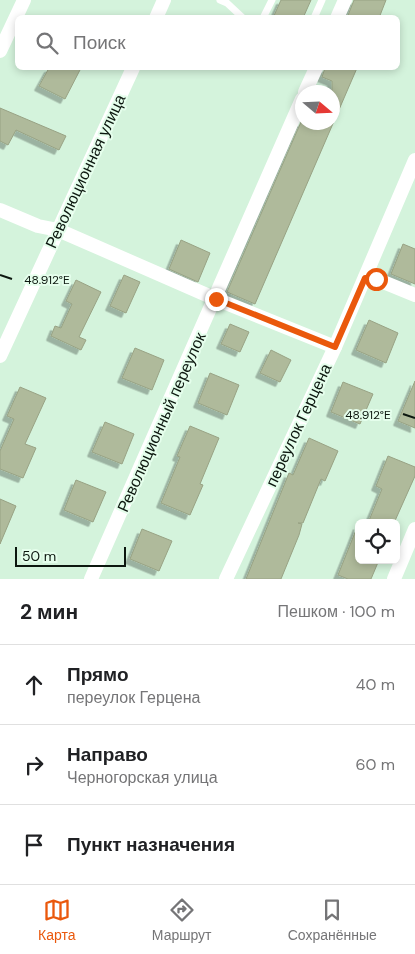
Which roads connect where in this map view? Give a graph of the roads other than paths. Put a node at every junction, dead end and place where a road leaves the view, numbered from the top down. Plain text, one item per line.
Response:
1 (24, 0) edge
2 (164, 0) edge
3 (272, 0) edge
4 (322, 0) edge
5 (345, 0) edge
6 (225, 1) edge
7 (17, 15) edge
8 (157, 15) edge
9 (240, 15) edge
10 (264, 15) edge
11 (315, 15) edge
12 (339, 15) edge
13 (15, 19) edge
14 (0, 51) edge
15 (132, 70) edge
16 (315, 70) edge
17 (308, 85) edge
18 (295, 115) edge
19 (415, 160) edge
20 (0, 210) edge
21 (58, 230) junction
22 (365, 278) junction
23 (415, 295) edge
24 (216, 299) junction
25 (335, 347) junction
26 (0, 356) edge
27 (415, 529) edge
28 (91, 579) edge
29 (226, 579) edge
30 (394, 579) edge

1 - 7 street
2 - 8 street
3 - 10 lane
4 - 11 lane
5 - 12 street
6 - 9 lane
13 - 14 street
15 - 21 street, Революционная улица
16 - 17 street
18 - 24 street, Революционный переулок
19 - 22 street, переулок Герцена
20 - 21 street
21 - 24 street
21 - 26 street, Революционная улица
22 - 23 street
22 - 25 street, переулок Герцена
24 - 25 street
24 - 28 street, Революционный переулок
25 - 29 street, переулок Герцена
27 - 30 street

